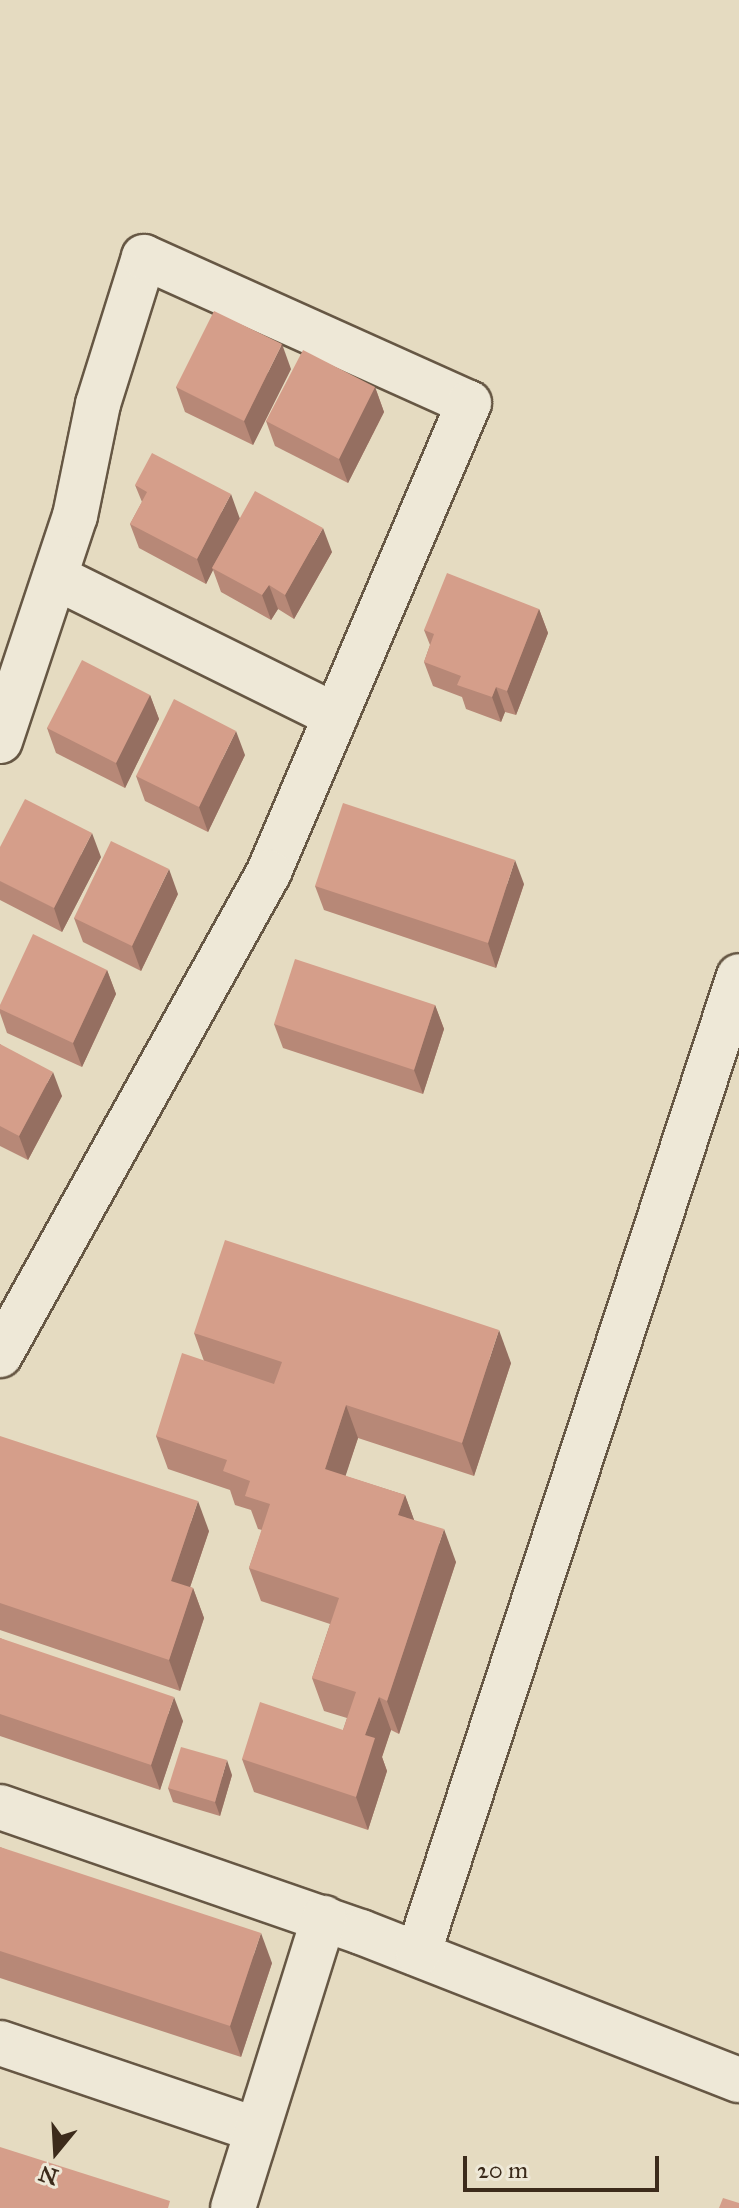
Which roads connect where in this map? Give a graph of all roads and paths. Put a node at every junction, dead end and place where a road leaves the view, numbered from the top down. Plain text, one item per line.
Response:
1 (55, 577) junction
2 (336, 716) junction
3 (0, 741) edge
4 (739, 976) edge
5 (0, 1355) edge
6 (0, 1807) edge
7 (324, 1918) junction
8 (418, 1954) junction
9 (0, 2043) edge
10 (739, 2080) edge
11 (257, 2130) junction
12 (233, 2208) edge

1 - 2 street
1 - 2 street
1 - 3 street
2 - 5 street
4 - 8 street
6 - 7 street
7 - 8 street
7 - 11 street
8 - 10 street
9 - 11 street
11 - 12 street

